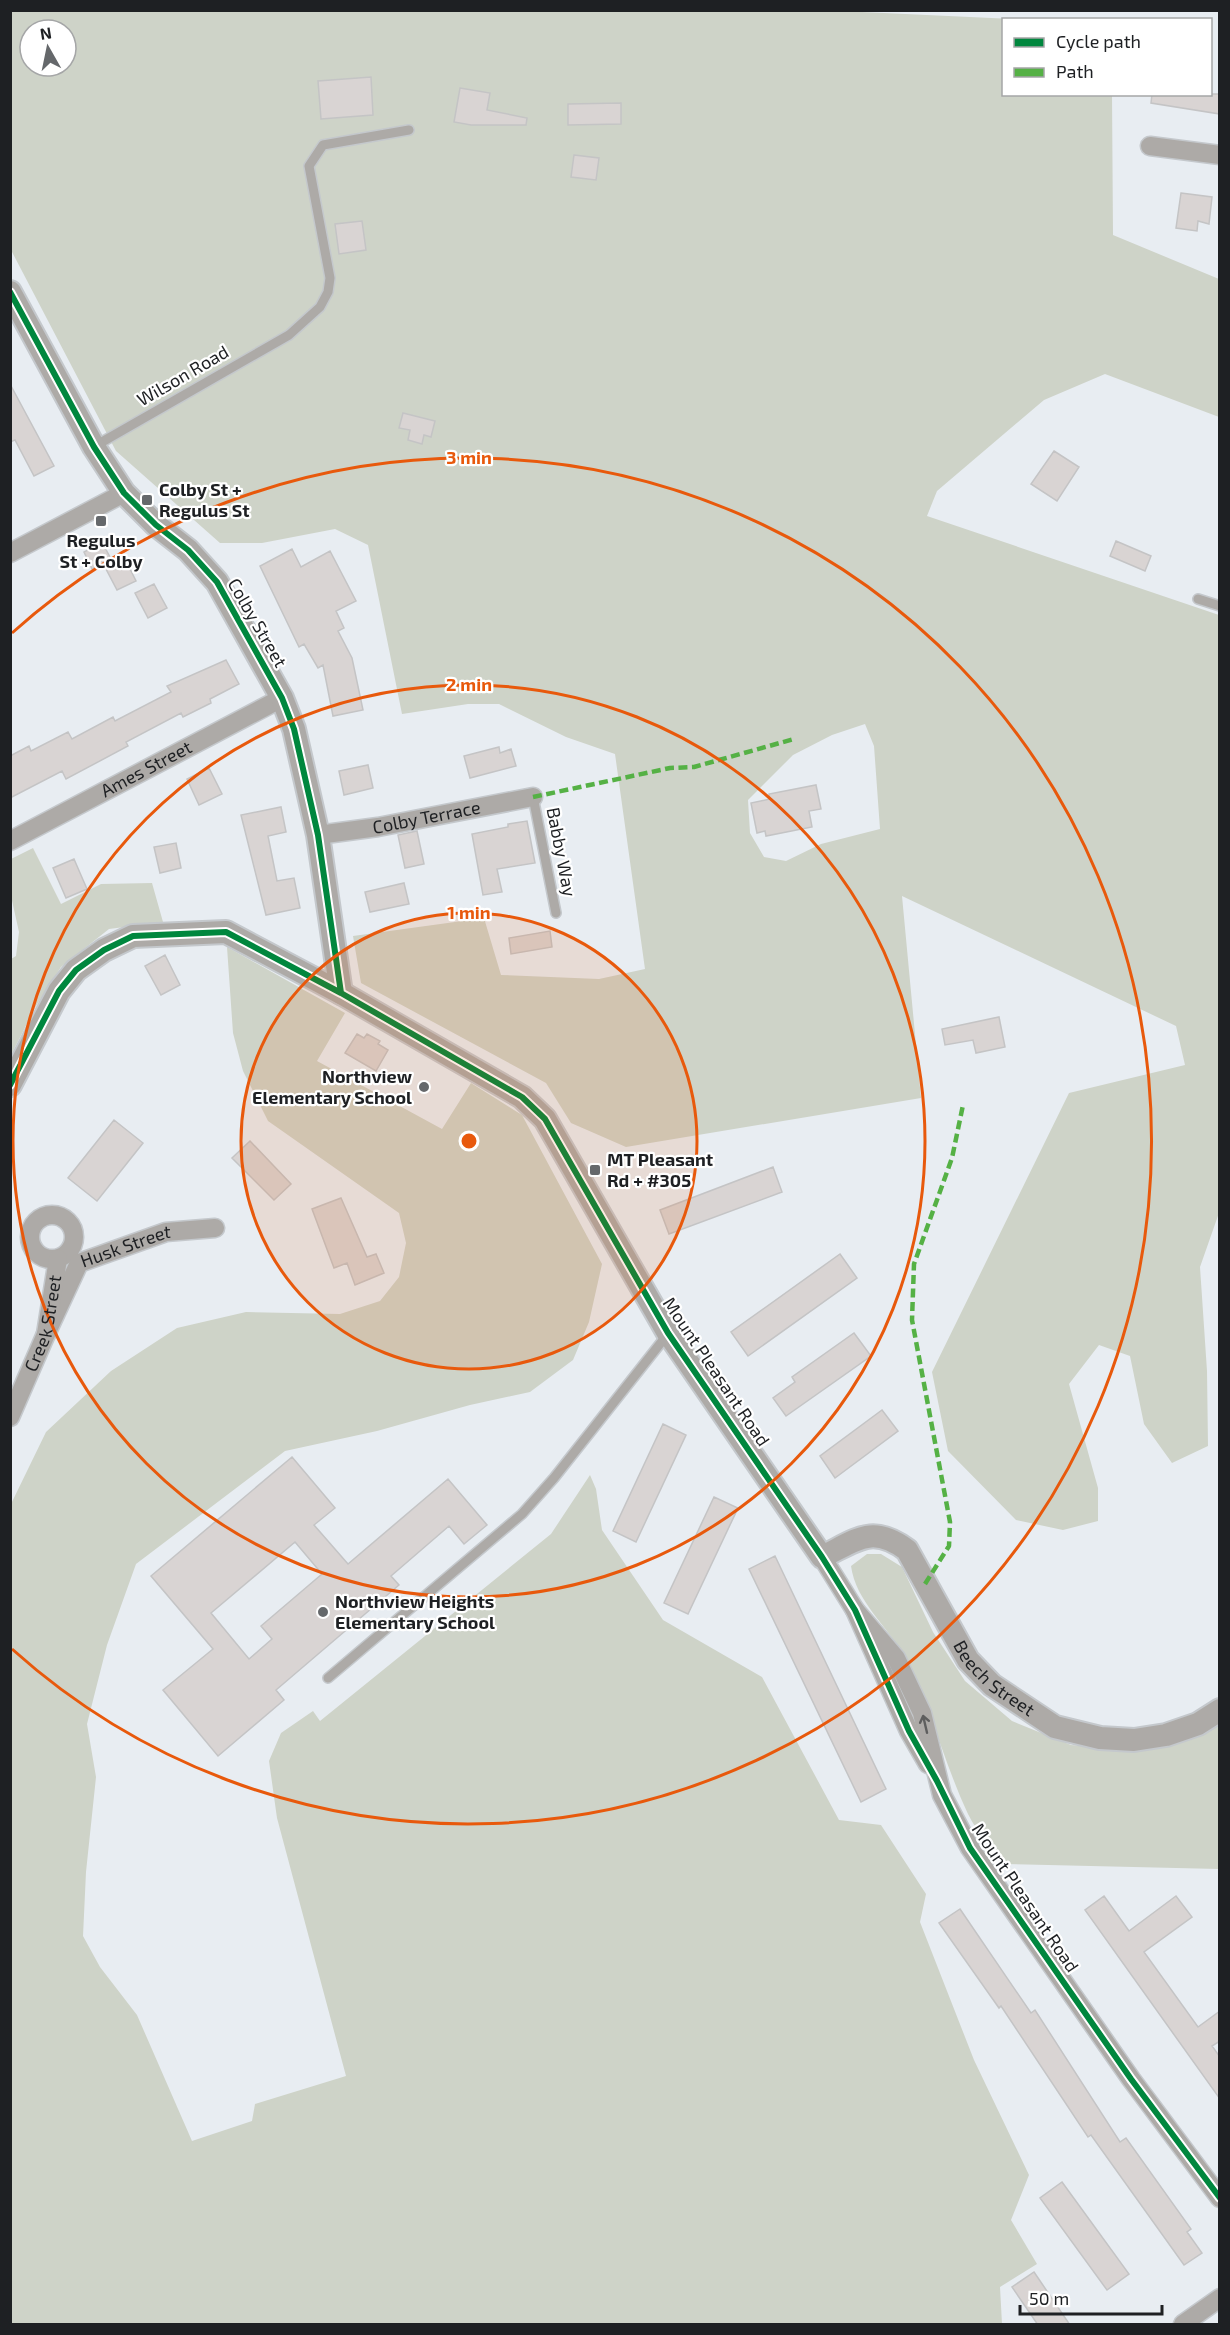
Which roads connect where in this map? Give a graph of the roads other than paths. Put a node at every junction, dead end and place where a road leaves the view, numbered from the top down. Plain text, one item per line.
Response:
1 (409, 130) dead end
2 (1150, 146) dead end
3 (1220, 156) edge
4 (10, 292) edge
5 (94, 447) junction
6 (124, 493) junction
7 (10, 553) edge
8 (1198, 599) dead end
9 (1220, 606) edge
10 (282, 698) junction
11 (533, 797) joint
12 (318, 835) junction
13 (10, 841) edge
14 (556, 913) dead end
15 (341, 993) junction
16 (10, 1085) edge
17 (215, 1228) dead end
18 (58, 1259) dead end
19 (669, 1333) junction
20 (46, 1334) junction
21 (10, 1417) edge
22 (822, 1557) junction
23 (328, 1678) dead end
24 (1220, 1710) edge
25 (1220, 2198) edge
26 (1220, 2298) edge
27 (1183, 2325) edge

1 - 5 lane, Wilson Road
2 - 3 street
4 - 5 street, Colby Street
5 - 6 street, Colby Street
6 - 7 street
6 - 10 street, Colby Street
8 - 9 lane
10 - 12 street, Colby Street
10 - 13 street, Ames Street
11 - 12 street, Colby Terrace
11 - 14 lane, Babby Way
12 - 15 street, Colby Street
15 - 16 street, Mount Pleasant Road
15 - 19 street, Mount Pleasant Road
17 - 20 street, Husk Street
18 - 20 street, Creek Street
19 - 22 street, Mount Pleasant Road
19 - 23 lane
20 - 21 street, Creek Street
22 - 24 street, Beech Street
22 - 25 street, Mount Pleasant Road
26 - 27 street

